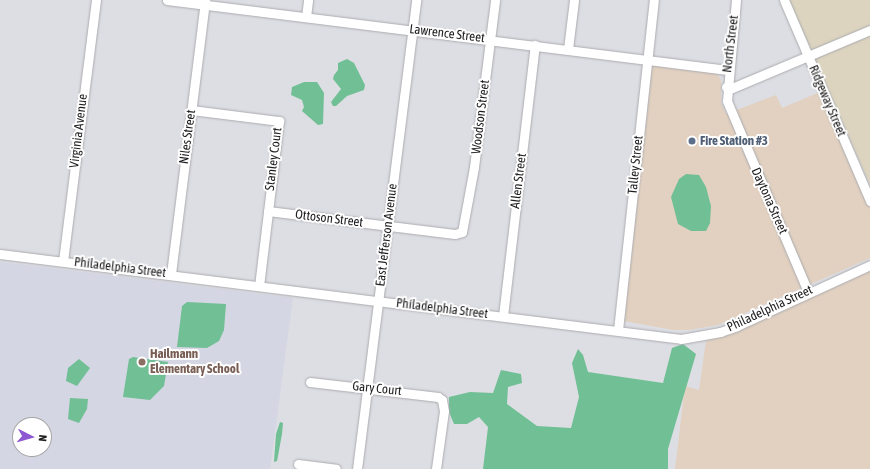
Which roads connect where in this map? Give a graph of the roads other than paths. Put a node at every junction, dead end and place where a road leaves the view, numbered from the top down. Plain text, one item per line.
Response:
1 (96, 0) edge
2 (167, 0) edge
3 (308, 0) edge
4 (416, 0) edge
5 (495, 0) edge
6 (574, 0) edge
7 (654, 0) edge
8 (736, 0) edge
9 (784, 0) edge
10 (204, 3) edge
11 (306, 17) junction
12 (413, 30) junction
13 (870, 30) edge
14 (490, 40) junction
15 (536, 45) junction
16 (568, 49) junction
17 (808, 55) junction
18 (647, 59) junction
19 (728, 70) junction
20 (726, 87) junction
21 (192, 110) junction
22 (870, 202) edge
23 (268, 211) junction
24 (389, 226) junction
25 (462, 232) joint
26 (0, 254) edge
27 (63, 262) junction
28 (870, 264) edge
29 (171, 274) junction
30 (259, 286) junction
31 (808, 292) junction
32 (379, 301) junction
33 (503, 316) junction
34 (618, 330) junction
35 (310, 382) dead end
36 (368, 388) junction
37 (298, 464) dead end
38 (336, 469) edge
39 (357, 469) edge
40 (436, 469) edge

1 - 27 street, Virginia Avenue
2 - 10 street, Lawrence Street
3 - 11 street
4 - 12 street, East Jefferson Avenue
5 - 14 street, Woodson Street
6 - 16 street
7 - 18 street, Talley Street
8 - 19 street, North Street
9 - 17 street, Ridgeway Street
10 - 11 street, Lawrence Street
10 - 21 street, Niles Street
11 - 12 street, Lawrence Street
12 - 14 street, Lawrence Street
12 - 24 street, East Jefferson Avenue
13 - 17 street
14 - 15 street, Lawrence Street
14 - 25 street, Woodson Street
15 - 16 street, Lawrence Street
15 - 33 street, Allen Street
16 - 18 street, Lawrence Street
17 - 20 street
17 - 22 street, Ridgeway Street
18 - 19 street, Lawrence Street
18 - 34 street, Talley Street
19 - 20 street, North Street
20 - 31 street, Daytona Street
21 - 23 street, Stanley Court
21 - 29 street, Niles Street
23 - 24 street, Ottoson Street
23 - 30 street, Stanley Court
24 - 25 street, Ottoson Street
24 - 32 street, East Jefferson Avenue
26 - 27 street, Philadelphia Street
27 - 29 street, Philadelphia Street
28 - 31 street, Philadelphia Street
29 - 30 street, Philadelphia Street
30 - 32 street, Philadelphia Street
31 - 34 street, Philadelphia Street
32 - 33 street, Philadelphia Street
32 - 36 street, East Jefferson Avenue
33 - 34 street, Philadelphia Street
35 - 36 street, Gary Court
36 - 39 street, East Jefferson Avenue
36 - 40 street, Gary Court
37 - 38 street

